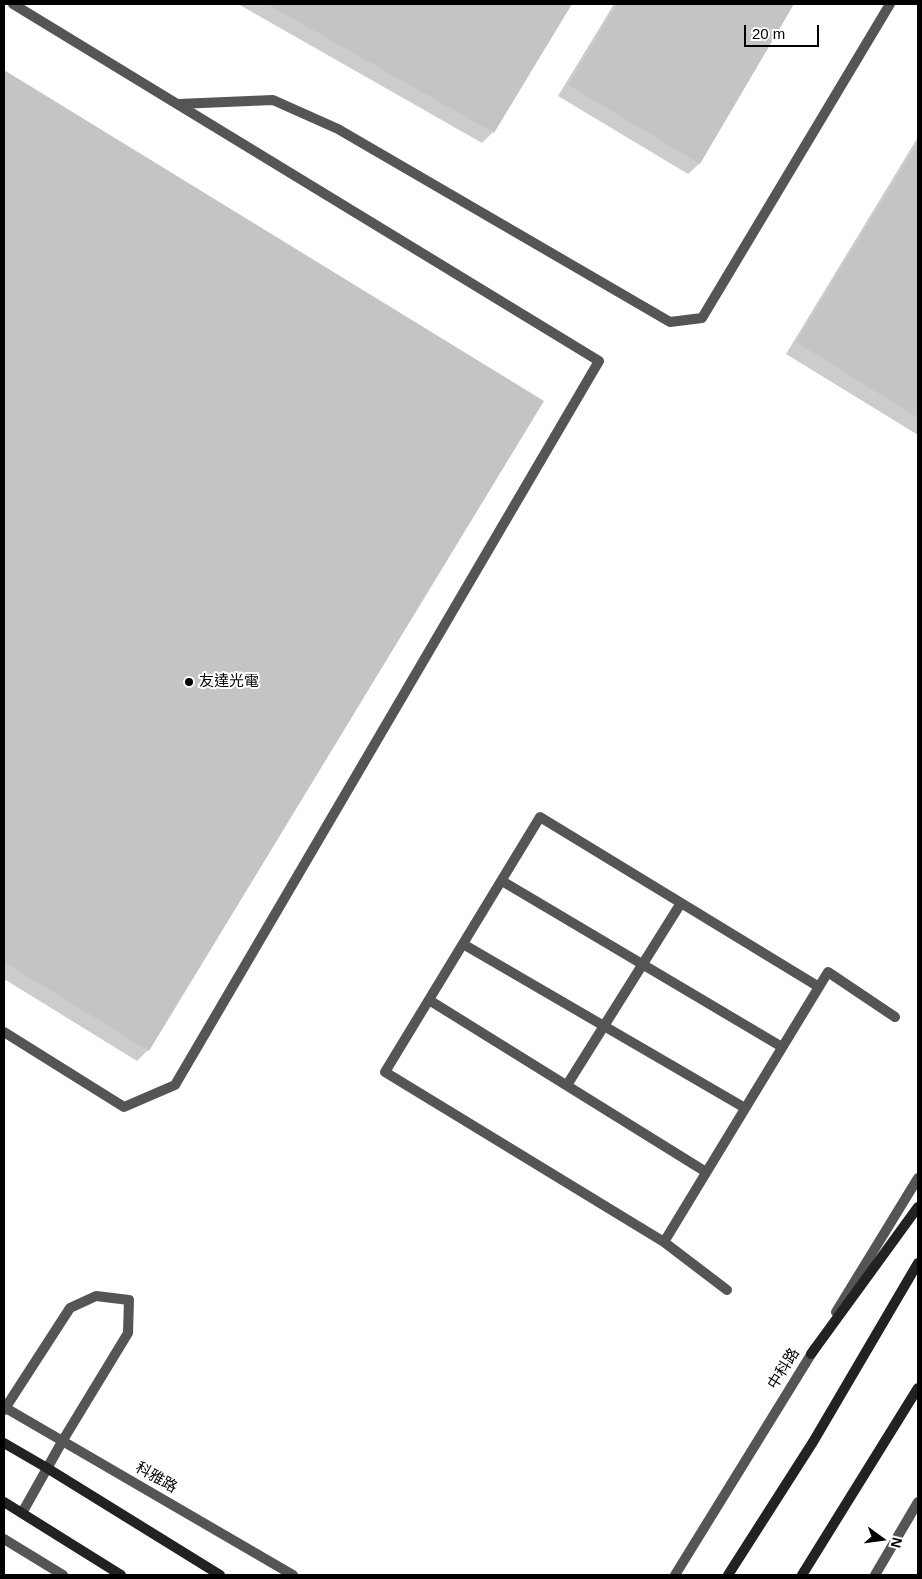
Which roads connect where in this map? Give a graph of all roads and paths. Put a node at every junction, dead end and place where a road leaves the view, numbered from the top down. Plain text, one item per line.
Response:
1 (13, 4) edge
2 (890, 4) edge
3 (178, 104) junction
4 (502, 880) junction
5 (681, 903) junction
6 (463, 944) junction
7 (643, 964) junction
8 (819, 987) junction
9 (429, 1000) junction
10 (895, 1017) dead end
11 (604, 1026) junction
12 (4, 1032) edge
13 (782, 1047) junction
14 (567, 1086) junction
15 (745, 1108) junction
16 (706, 1172) junction
17 (918, 1178) edge
18 (918, 1207) edge
19 (664, 1242) junction
20 (918, 1263) edge
21 (727, 1290) dead end
22 (811, 1354) junction
23 (918, 1388) edge
24 (4, 1408) edge
25 (63, 1440) junction
26 (4, 1443) edge
27 (47, 1468) junction
28 (4, 1502) edge
29 (918, 1502) edge
30 (22, 1513) junction
31 (4, 1539) edge
32 (63, 1575) edge
33 (121, 1575) edge
34 (220, 1575) edge
35 (293, 1575) edge
36 (675, 1575) edge
37 (728, 1575) edge
38 (802, 1575) edge
39 (875, 1575) edge

1 - 3 street
2 - 3 street
3 - 12 street
4 - 5 street
4 - 6 street
4 - 7 street
5 - 7 street
5 - 8 street
6 - 9 street
6 - 11 street
7 - 11 street
7 - 13 street
8 - 10 street
8 - 13 street
9 - 14 street
9 - 19 street
11 - 14 street
11 - 15 street
13 - 15 street
14 - 16 street
15 - 16 street
16 - 19 street
17 - 22 street, 中科路
18 - 22 street
19 - 21 street
20 - 37 street
22 - 36 street, 中科路
23 - 38 street
24 - 25 street, 科雅路
24 - 25 street
25 - 27 street
25 - 35 street, 科雅路
26 - 27 street
27 - 30 street
27 - 34 street
28 - 30 street
29 - 39 street
30 - 33 street
31 - 32 street

